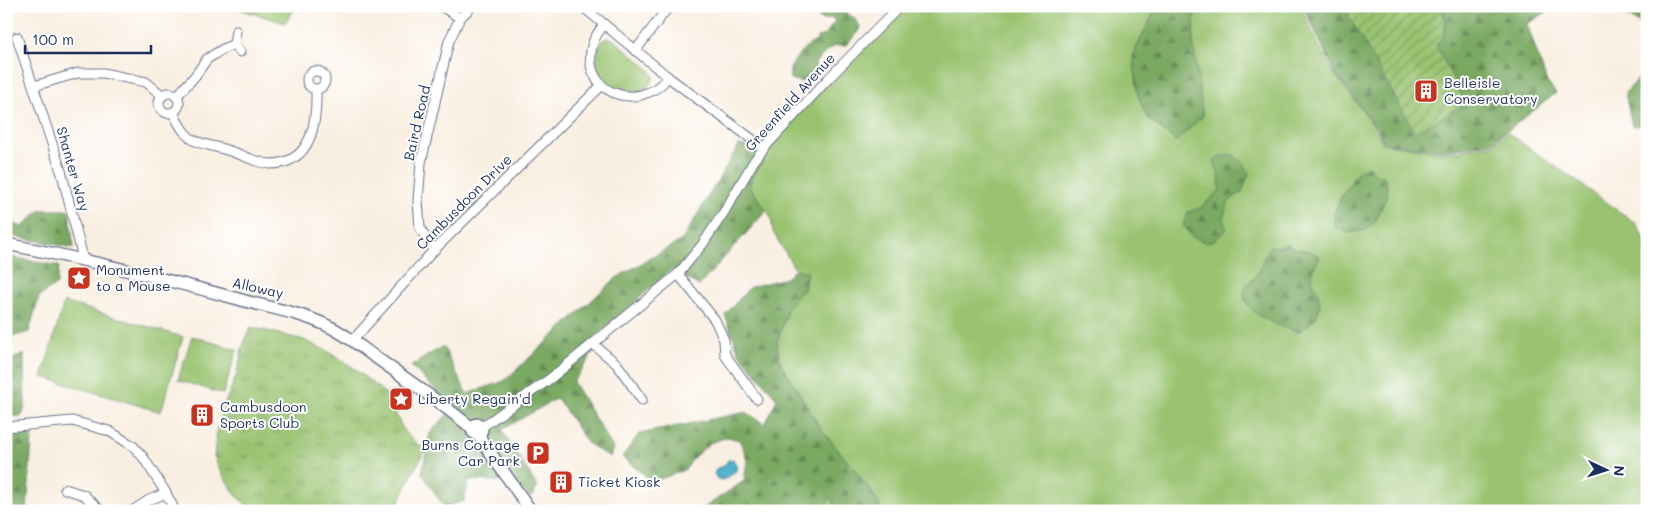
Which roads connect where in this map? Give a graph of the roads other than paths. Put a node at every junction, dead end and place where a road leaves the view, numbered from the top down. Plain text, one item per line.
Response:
1 (441, 6) edge
2 (472, 6) edge
3 (582, 6) edge
4 (669, 6) edge
5 (900, 6) edge
6 (460, 18) junction
7 (604, 24) junction
8 (236, 31) dead end
9 (17, 37) dead end
10 (234, 44) junction
11 (636, 50) junction
12 (240, 52) dead end
13 (668, 77) junction
14 (34, 86) junction
15 (601, 86) junction
16 (316, 89) dead end
17 (163, 96) junction
18 (176, 97) junction
19 (173, 112) junction
20 (764, 148) junction
21 (6, 244) edge
22 (434, 250) junction
23 (82, 260) junction
24 (678, 274) junction
25 (352, 341) junction
26 (593, 344) junction
27 (757, 399) dead end
28 (642, 400) dead end
29 (6, 427) edge
30 (477, 430) junction
31 (65, 489) dead end
32 (166, 493) junction
33 (101, 511) edge
34 (132, 511) edge
35 (175, 511) edge
36 (531, 511) edge

1 - 6 street
2 - 6 street, Baird Road
3 - 7 street
4 - 11 street
5 - 20 street, Greenfield Avenue
6 - 22 street, Baird Road
7 - 11 street
7 - 15 street
8 - 10 street
9 - 14 street, Shanter Way
10 - 12 street
10 - 18 street
11 - 13 street
13 - 15 street
13 - 20 street
14 - 17 street
14 - 23 street, Shanter Way
15 - 22 street, Cambusdoon Drive
16 - 19 street
17 - 18 street
17 - 19 street
18 - 19 street
20 - 24 street, Greenfield Avenue
21 - 23 main road, Alloway
22 - 25 street, Cambusdoon Drive
23 - 25 main road, Alloway
24 - 26 street, Greenfield Avenue
24 - 27 street
25 - 30 main road, Alloway
26 - 28 street
26 - 30 street, Greenfield Avenue
29 - 32 street
30 - 36 main road, Alloway
31 - 33 street
32 - 34 street
32 - 35 street

